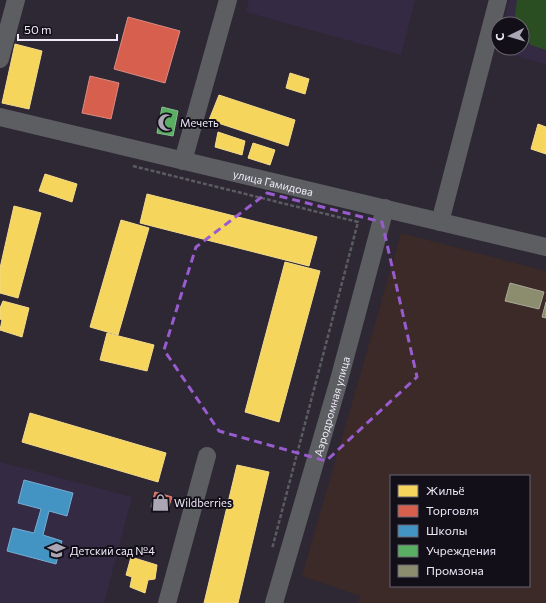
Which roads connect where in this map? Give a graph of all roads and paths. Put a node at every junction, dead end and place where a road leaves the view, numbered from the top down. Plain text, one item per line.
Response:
1 (16, 0) edge
2 (228, 0) edge
3 (498, 0) edge
4 (0, 59) edge
5 (0, 117) edge
6 (183, 160) junction
7 (130, 165) dead end
8 (385, 208) junction
9 (440, 222) junction
10 (546, 248) edge
11 (207, 456) dead end
12 (272, 550) dead end
13 (167, 603) edge
14 (274, 603) edge

1 - 4 street
2 - 6 street
3 - 9 street
5 - 6 street, улица Гамидова
6 - 8 street, улица Гамидова
7 - 12 path
8 - 9 street, улица Гамидова
8 - 14 street, Аэродромная улица
9 - 10 street, улица Гамидова
11 - 13 street

